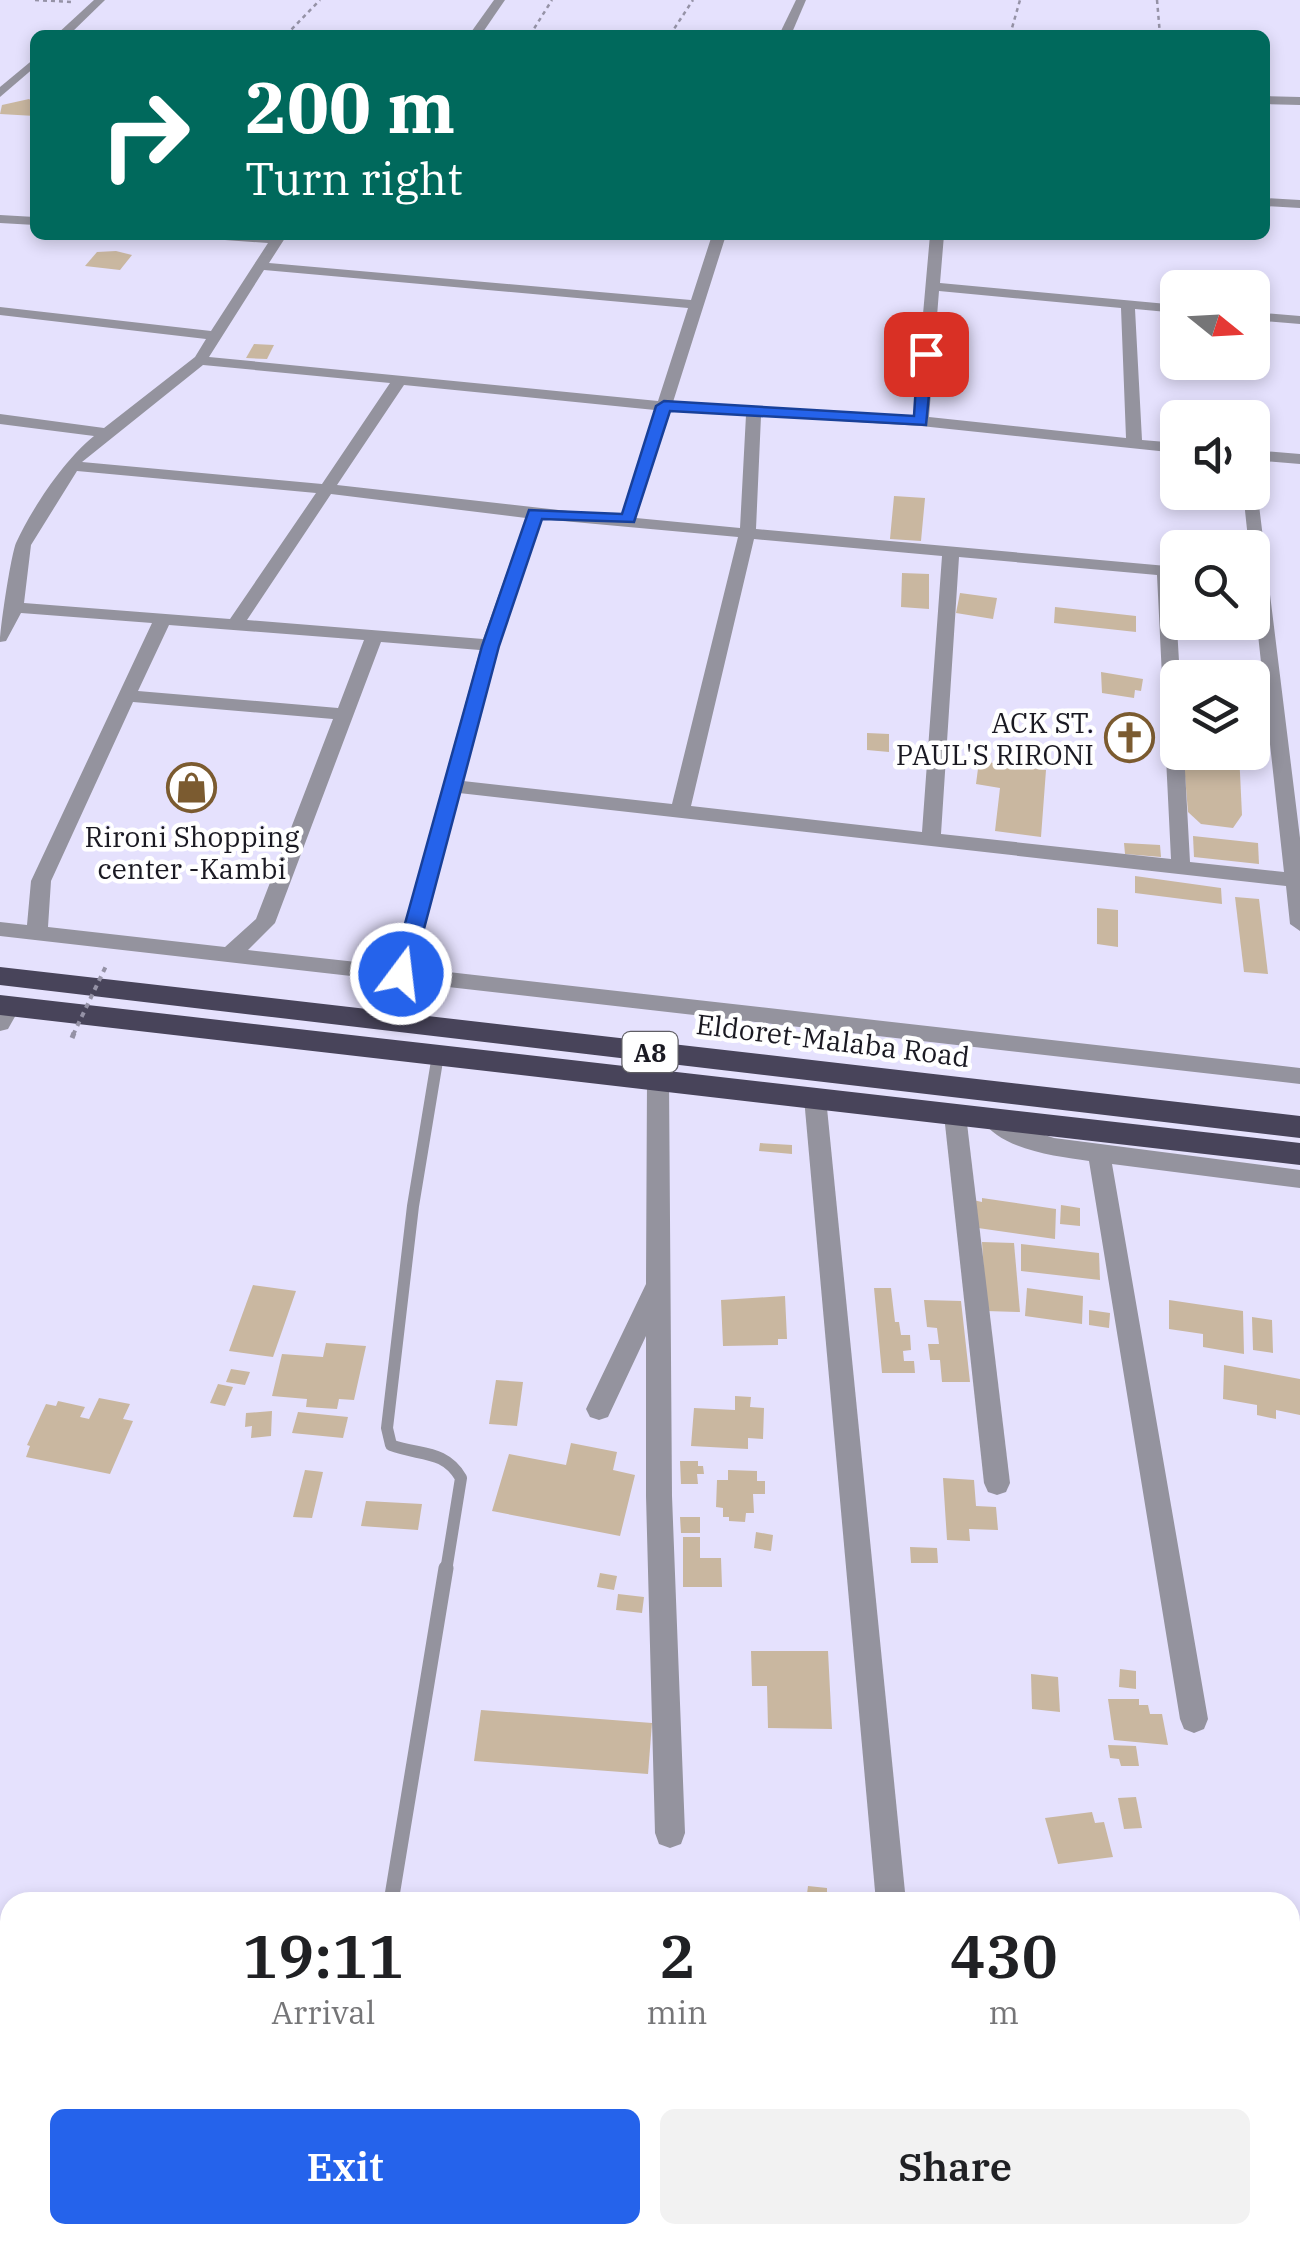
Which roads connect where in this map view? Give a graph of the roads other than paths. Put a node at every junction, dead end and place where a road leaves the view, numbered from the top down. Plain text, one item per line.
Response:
1 (500, 0) edge
2 (801, 0) edge
3 (98, 2) edge
4 (67, 30) edge
5 (479, 30) edge
6 (788, 30) edge
7 (30, 66) edge
8 (0, 94) edge
9 (1270, 100) edge
10 (1300, 101) edge
11 (1270, 202) edge
12 (1300, 204) edge
13 (0, 219) edge
14 (30, 222) edge
15 (278, 240) edge
16 (718, 240) edge
17 (936, 240) edge
18 (261, 266) junction
19 (930, 286) junction
20 (1128, 304) junction
21 (698, 305) junction
22 (1160, 307) edge
23 (0, 311) edge
24 (1270, 318) edge
25 (1300, 320) edge
26 (216, 336) junction
27 (200, 360) junction
28 (399, 380) junction
29 (664, 406) junction
30 (754, 412) junction
31 (0, 418) edge
32 (921, 422) junction
33 (110, 433) junction
34 (1134, 444) junction
35 (1160, 446) edge
36 (1270, 457) edge
37 (1300, 458) edge
38 (72, 466) junction
39 (326, 489) junction
40 (535, 514) junction
41 (628, 519) junction
42 (748, 531) junction
43 (0, 542) edge
44 (23, 545) junction
45 (951, 549) junction
46 (1160, 570) edge
47 (9, 611) edge
48 (163, 619) junction
49 (236, 625) junction
50 (374, 636) junction
51 (0, 637) edge
52 (1174, 640) edge
53 (1264, 640) edge
54 (490, 646) junction
55 (127, 696) junction
56 (344, 714) junction
57 (453, 786) junction
58 (680, 812) junction
59 (931, 842) junction
60 (1181, 870) junction
61 (1294, 880) junction
62 (1300, 924) edge
63 (0, 929) edge
64 (37, 933) junction
65 (229, 955) junction
66 (401, 974) junction
67 (0, 976) edge
68 (3, 1011) edge
69 (438, 1055) junction
70 (1300, 1076) edge
71 (658, 1080) junction
72 (815, 1098) junction
73 (955, 1115) junction
74 (992, 1119) junction
75 (1300, 1127) edge
76 (1099, 1153) junction
77 (1300, 1154) edge
78 (1300, 1179) edge
79 (661, 1276) junction
80 (599, 1409) dead end
81 (997, 1483) dead end
82 (1194, 1719) dead end
83 (670, 1833) dead end
84 (393, 1892) edge
85 (890, 1892) edge

1 - 5 street
2 - 6 street
3 - 4 street
7 - 8 street
9 - 10 street
11 - 12 street
13 - 14 street
15 - 18 street
16 - 21 street
17 - 19 street
18 - 21 street
18 - 26 street
19 - 20 street
19 - 32 street
20 - 22 street
20 - 34 street
21 - 29 street
23 - 26 street
24 - 25 street
26 - 27 street
27 - 28 street
27 - 33 street
28 - 29 street
28 - 39 street
29 - 30 street
29 - 41 street
30 - 32 street
30 - 42 street
31 - 33 street
32 - 34 street
33 - 38 street
34 - 35 street
36 - 37 street
38 - 39 street
38 - 44 street
39 - 40 street
39 - 49 street
40 - 41 street
40 - 54 street
41 - 42 street
42 - 45 street
42 - 58 street
43 - 44 street
44 - 47 street
45 - 46 street
45 - 59 street
47 - 48 street
47 - 51 street
48 - 49 street
48 - 55 street
49 - 50 street
50 - 54 street
50 - 56 street
52 - 60 street
53 - 61 street
54 - 57 street
55 - 56 street
55 - 64 street
56 - 65 street
57 - 58 street
57 - 66 street
58 - 59 street
59 - 60 street
60 - 61 street
61 - 62 street
63 - 64 street
64 - 65 street
65 - 66 street
66 - 70 street
67 - 75 highway, Eldoret-Malaba Road / A8
68 - 69 highway, A8
69 - 71 highway, A8
69 - 84 lane
71 - 72 highway, A8
71 - 79 street
72 - 73 highway, A8
72 - 85 street
73 - 74 highway, A8
73 - 81 street
74 - 76 street
74 - 77 highway, A8
76 - 78 street
76 - 82 street
79 - 80 street
79 - 83 street

